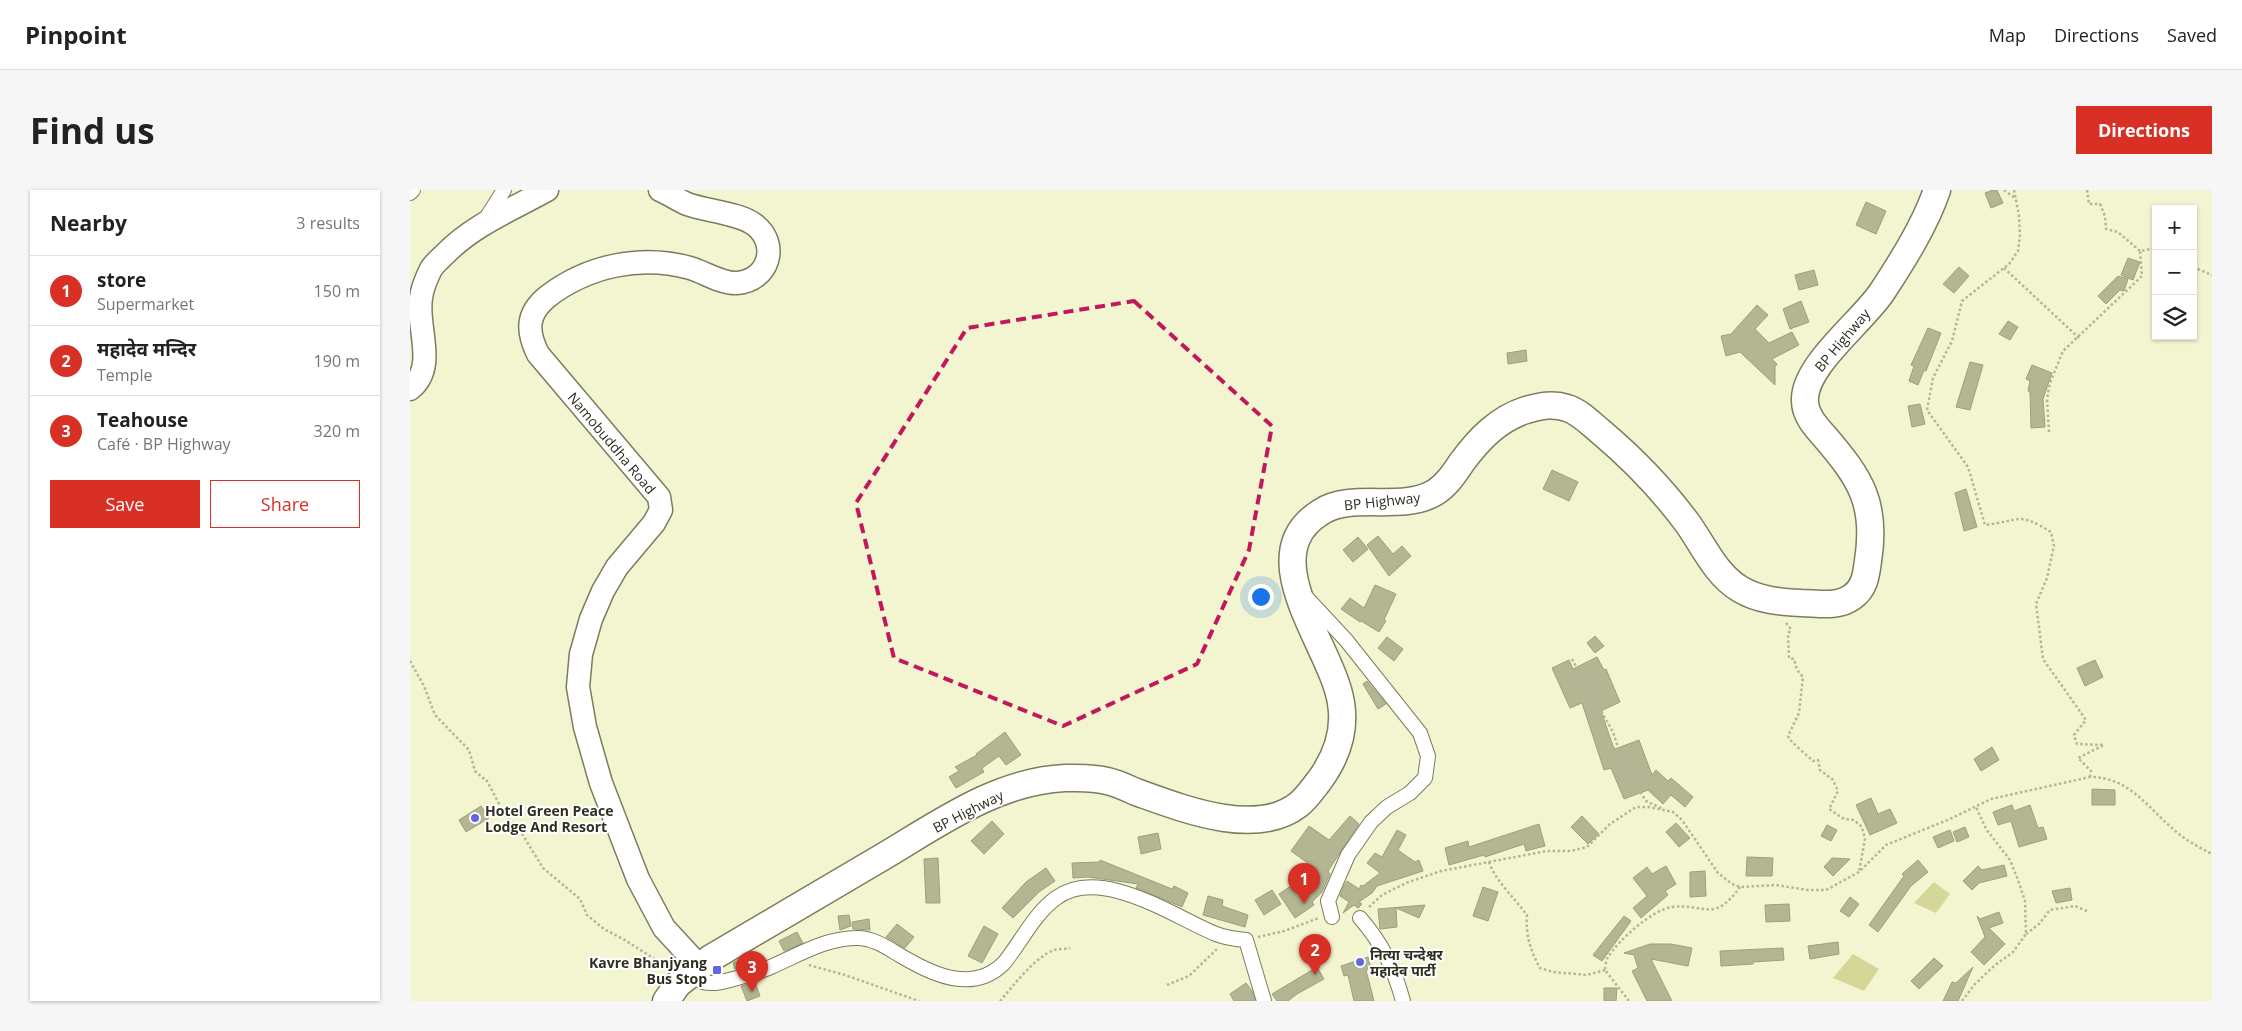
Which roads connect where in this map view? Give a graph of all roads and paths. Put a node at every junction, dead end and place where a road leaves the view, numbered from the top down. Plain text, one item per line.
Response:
1 (413, 190) edge
2 (504, 190) edge
3 (546, 190) edge
4 (660, 190) edge
5 (1937, 190) edge
6 (2004, 190) edge
7 (2014, 190) edge
8 (2087, 190) edge
9 (410, 194) edge
10 (2016, 199) junction
11 (484, 223) junction
12 (2152, 249) edge
13 (2140, 251) junction
14 (2004, 268) junction
15 (2197, 269) edge
16 (2212, 275) edge
17 (2078, 338) junction
18 (410, 389) edge
19 (2049, 432) dead end
20 (1295, 586) junction
21 (1780, 622) dead end
22 (1572, 659) dead end
23 (410, 661) edge
24 (2090, 777) junction
25 (1976, 807) junction
26 (1667, 810) junction
27 (2212, 854) edge
28 (1489, 862) junction
29 (1859, 872) junction
30 (1740, 887) junction
31 (2088, 911) dead end
32 (1332, 917) joint
33 (1360, 918) joint
34 (2026, 934) junction
35 (1228, 938) junction
36 (1246, 940) junction
37 (1070, 948) dead end
38 (786, 959) junction
39 (695, 970) junction
40 (1605, 970) junction
41 (1167, 985) dead end
42 (666, 1001) edge
43 (919, 1001) edge
44 (1000, 1001) edge
45 (1264, 1001) edge
46 (1403, 1001) edge
47 (1629, 1001) edge
48 (1962, 1001) edge

1 - 9 street
2 - 11 street
3 - 11 main road
4 - 39 main road, Namobuddha Road
5 - 20 highway, BP Highway
6 - 10 path
7 - 10 path
8 - 13 path
10 - 14 path
11 - 18 main road
12 - 13 path
13 - 17 path
14 - 17 path
14 - 24 path
15 - 16 path
17 - 19 path
20 - 32 street
20 - 39 highway, BP Highway
21 - 29 path
22 - 26 path
23 - 39 path
24 - 25 path
24 - 27 path
25 - 29 path
25 - 34 path
26 - 28 path
26 - 30 path
28 - 33 path
28 - 40 path
29 - 30 path
30 - 40 path
31 - 34 path
32 - 36 path
33 - 46 street
34 - 48 path
35 - 36 street
35 - 38 street
35 - 41 path
36 - 45 street
37 - 44 path
38 - 39 street
38 - 43 path
39 - 42 highway, BP Highway
40 - 47 path

